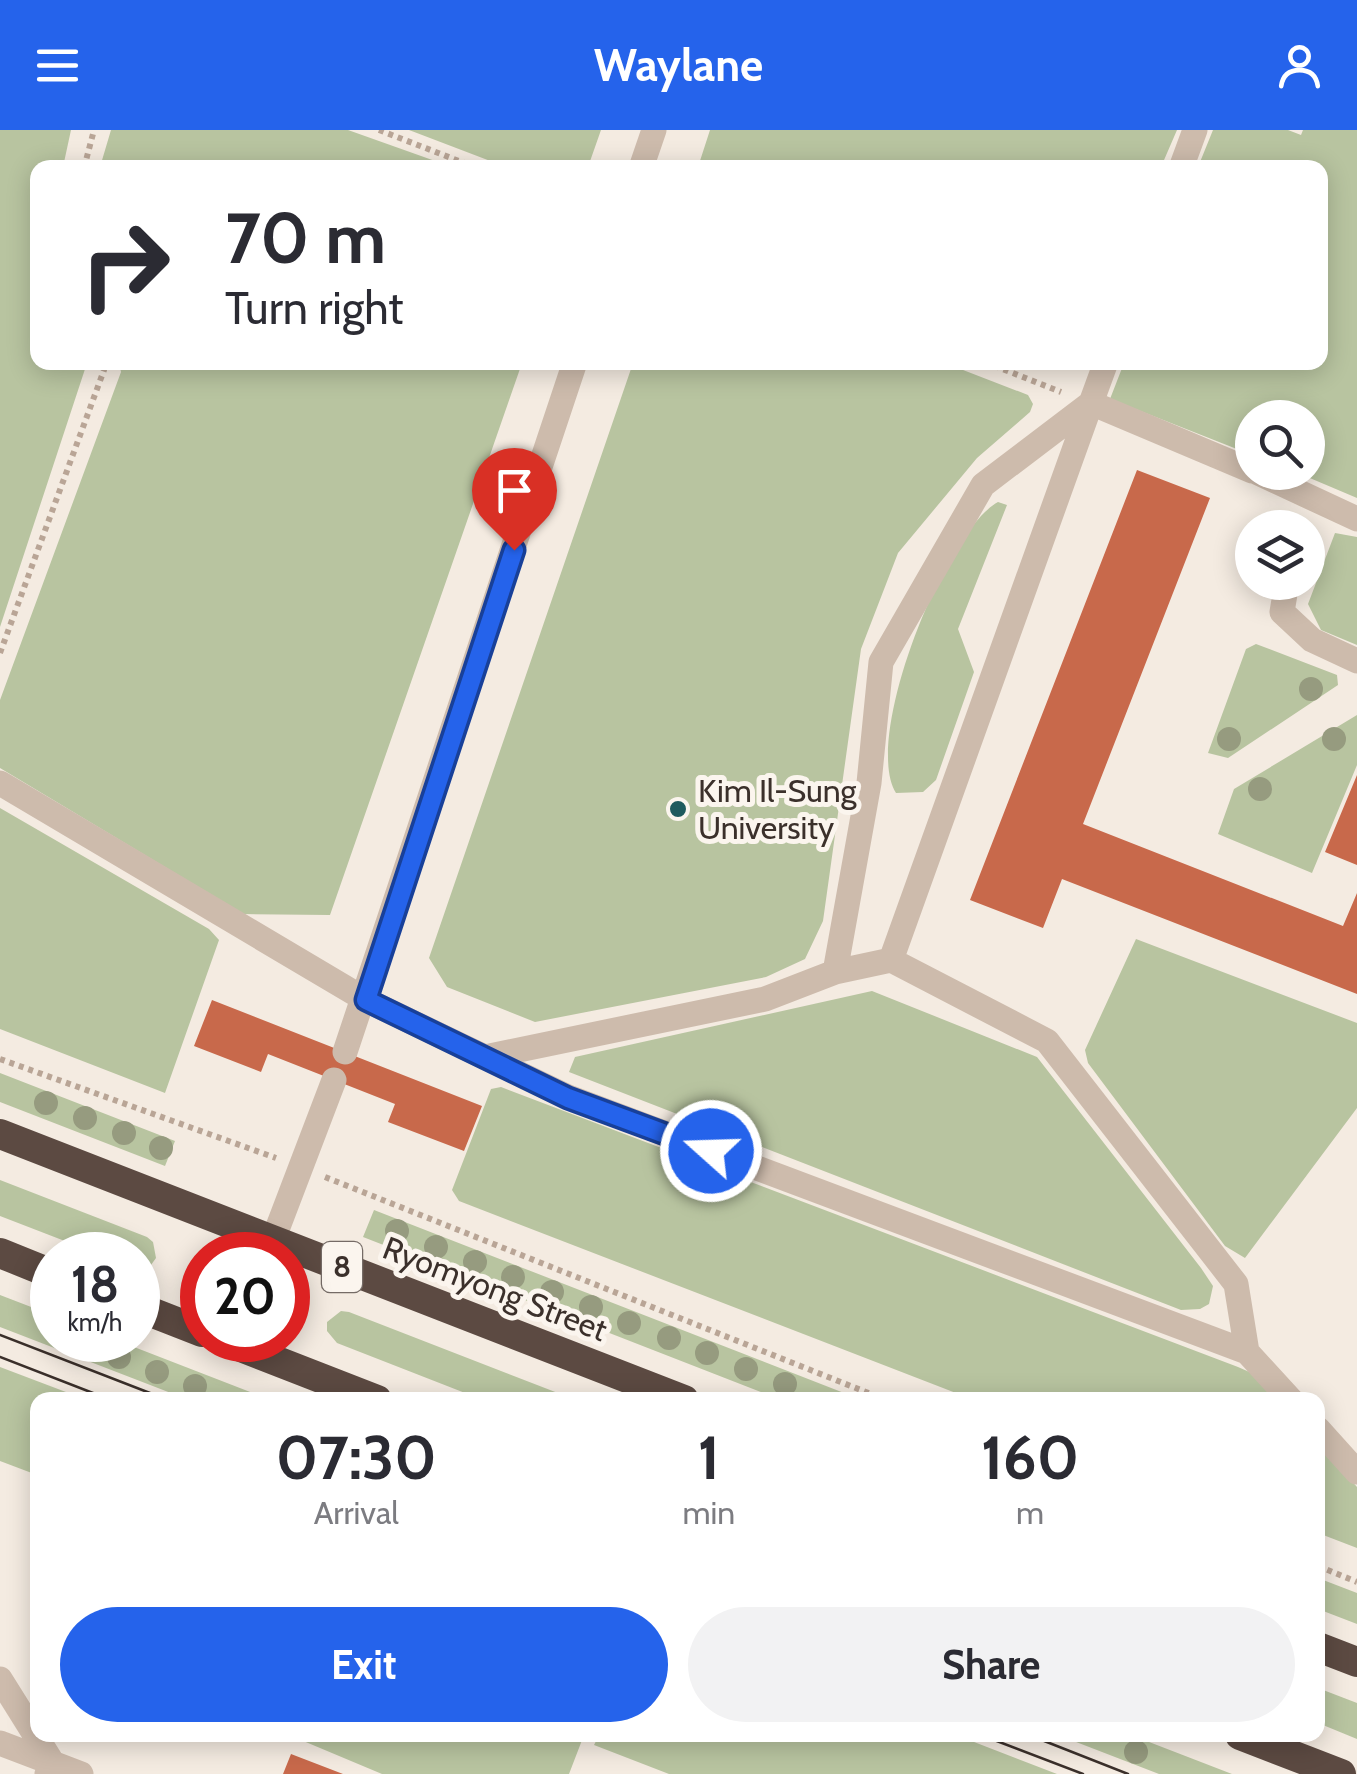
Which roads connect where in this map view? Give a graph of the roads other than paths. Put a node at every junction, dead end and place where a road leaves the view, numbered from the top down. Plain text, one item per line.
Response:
1 (654, 130) edge
2 (1195, 130) edge
3 (644, 160) edge
4 (1184, 160) edge
5 (572, 370) edge
6 (1103, 370) edge
7 (1090, 403) junction
8 (1235, 464) edge
9 (1291, 490) edge
10 (1319, 504) junction
11 (1316, 510) edge
12 (1357, 519) edge
13 (1284, 600) edge
14 (1357, 661) edge
15 (0, 783) edge
16 (891, 960) junction
17 (835, 972) junction
18 (366, 1000) junction
19 (345, 1052) dead end
20 (485, 1057) junction
21 (334, 1080) dead end
22 (0, 1134) edge
23 (252, 1232) edge
24 (276, 1232) edge
25 (0, 1254) edge
26 (310, 1254) edge
27 (30, 1266) edge
28 (1247, 1352) junction
29 (280, 1362) edge
30 (357, 1392) edge
31 (663, 1392) edge
32 (1284, 1392) edge
33 (1325, 1437) edge
34 (1357, 1472) edge
35 (1325, 1649) edge
36 (1357, 1662) edge
37 (0, 1679) edge
38 (30, 1733) edge
39 (35, 1742) edge
40 (1258, 1742) edge
41 (0, 1743) edge
42 (49, 1768) edge
43 (81, 1774) edge
44 (1341, 1774) edge

1 - 3 street
2 - 4 street
5 - 18 street
6 - 7 street
7 - 8 street
7 - 16 street
7 - 17 street
9 - 10 street
10 - 11 street
10 - 12 street
13 - 14 street
15 - 18 street
16 - 17 street
16 - 28 street
17 - 20 street
18 - 19 street
18 - 20 street
20 - 28 street
21 - 24 street
22 - 23 highway, Ryomyong Street / 8
25 - 27 highway
26 - 31 highway, Ryomyong Street / 8
28 - 32 street
29 - 30 highway
33 - 34 street
35 - 36 highway
37 - 38 street
39 - 42 street
40 - 44 highway
41 - 42 street
42 - 43 street

